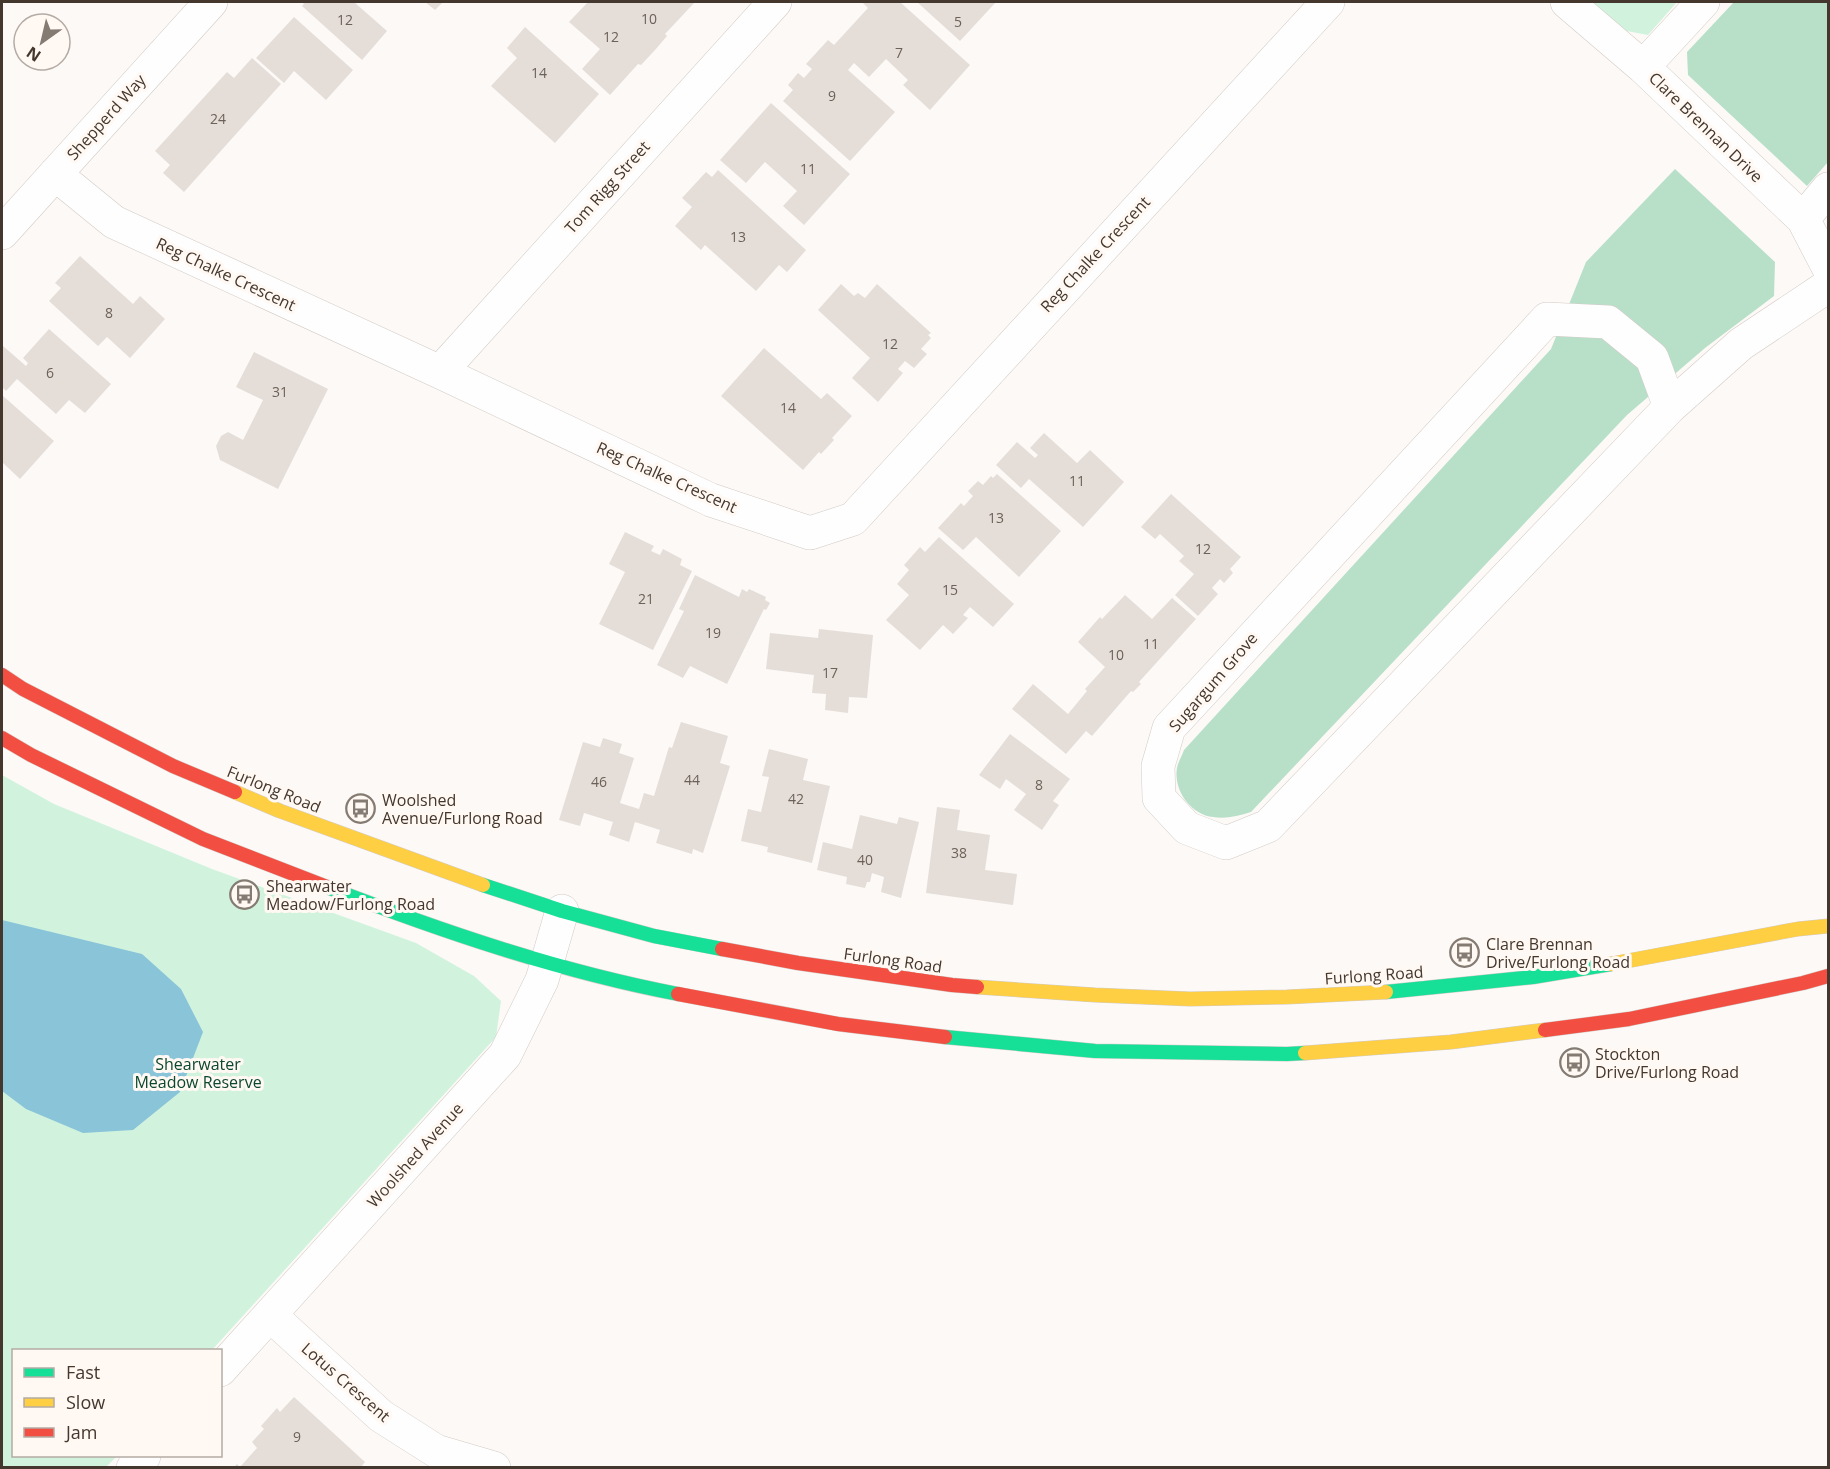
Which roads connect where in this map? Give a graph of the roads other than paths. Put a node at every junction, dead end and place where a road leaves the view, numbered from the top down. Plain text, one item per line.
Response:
1 (211, 2) edge
2 (775, 2) edge
3 (1328, 2) edge
4 (1567, 2) edge
5 (1703, 2) edge
6 (1643, 67) junction
7 (55, 174) junction
8 (1828, 189) edge
9 (1803, 219) junction
10 (2, 233) edge
11 (1828, 267) edge
12 (1828, 286) edge
13 (440, 372) junction
14 (1670, 407) junction
15 (2, 675) edge
16 (2, 738) edge
17 (562, 910) junction
18 (1828, 926) edge
19 (547, 963) junction
20 (1828, 976) edge
21 (270, 1315) junction
22 (222, 1368) edge
23 (494, 1467) edge

1 - 7 street, Shepperd Way
2 - 13 street, Tom Rigg Street
3 - 13 street, Reg Chalke Crescent
4 - 6 street, Clare Brennan Drive
5 - 6 street
6 - 9 street, Clare Brennan Drive
7 - 10 street, Shepperd Way
7 - 13 street, Reg Chalke Crescent
8 - 9 street
9 - 11 street, Clare Brennan Drive
12 - 14 street, Sugargum Grove
14 - 14 street, Sugargum Grove
15 - 17 main road, Furlong Road
16 - 19 main road
17 - 18 main road, Furlong Road
17 - 19 street, Woolshed Avenue
19 - 20 main road
19 - 21 street, Woolshed Avenue
21 - 22 street, Woolshed Avenue
21 - 23 street, Lotus Crescent

